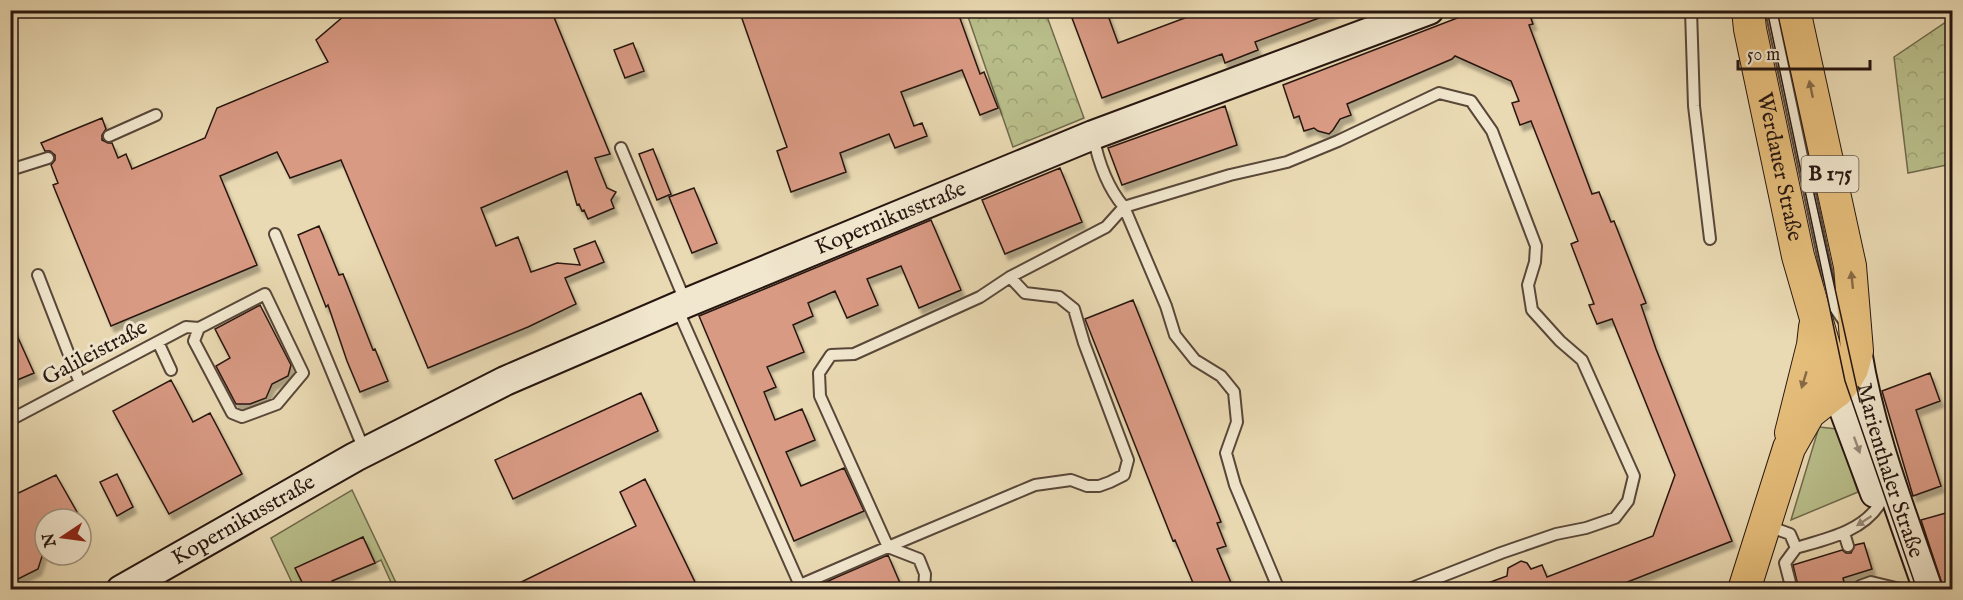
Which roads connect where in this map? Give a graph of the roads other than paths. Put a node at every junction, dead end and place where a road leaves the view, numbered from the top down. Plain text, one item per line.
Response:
1 (1429, 10) edge
2 (1691, 10) edge
3 (1748, 10) edge
4 (1771, 10) edge
5 (1794, 10) edge
6 (156, 115) dead end
7 (1093, 135) junction
8 (109, 136) dead end
9 (621, 148) dead end
10 (48, 158) dead end
11 (10, 170) edge
12 (1124, 207) junction
13 (275, 234) dead end
14 (1710, 239) dead end
15 (38, 275) dead end
16 (1010, 277) junction
17 (681, 305) junction
18 (1820, 307) junction
19 (199, 328) junction
20 (158, 342) junction
21 (1857, 344) junction
22 (171, 370) dead end
23 (80, 383) junction
24 (1837, 391) junction
25 (10, 420) edge
26 (1789, 448) junction
27 (365, 452) junction
28 (1879, 505) junction
29 (1764, 525) junction
30 (1844, 533) junction
31 (1848, 546) dead end
32 (888, 548) junction
33 (1796, 548) junction
34 (1859, 583) edge
35 (801, 587) edge
36 (121, 590) edge
37 (924, 590) edge
38 (1279, 590) edge
39 (1407, 590) edge
40 (1744, 590) edge
41 (1792, 590) edge
42 (1906, 590) edge
43 (1928, 590) edge

1 - 7 street, Kopernikusstraße
2 - 14 lane
3 - 18 main road, Werdauer Straße / B 175
4 - 18 lane
21 -> 5 main road, Werdauer Straße / B 175
6 - 8 lane
7 - 12 lane
7 - 17 street, Kopernikusstraße
9 - 17 lane
10 - 11 lane
12 - 16 lane
12 - 38 lane
12 - 39 lane
13 - 27 lane
15 - 23 lane
16 - 32 lane
16 - 32 lane
17 - 27 street, Kopernikusstraße
17 - 35 lane
18 - 21 lane
18 - 24 main road, Werdauer Straße / B 175
18 -> 26 main road, Werdauer Straße / B 175
19 - 19 lane, Galileistraße
19 - 20 lane, Galileistraße
20 - 22 lane
20 - 23 lane, Galileistraße
21 - 24 main road, Werdauer Straße / B 175
21 - 43 street, Marienthaler Straße
23 - 25 lane, Galileistraße
24 - 26 main road, Werdauer Straße / B 175
24 -> 28 street, Marienthaler Straße
26 - 29 main road, Werdauer Straße / B 175
27 - 36 street, Kopernikusstraße
28 -> 30 lane
28 - 42 street, Marienthaler Straße
29 - 33 lane
29 - 40 main road, Werdauer Straße / B 175
30 - 31 lane
30 - 33 lane
32 - 35 lane
32 - 37 lane
33 - 41 lane
34 - 42 lane

